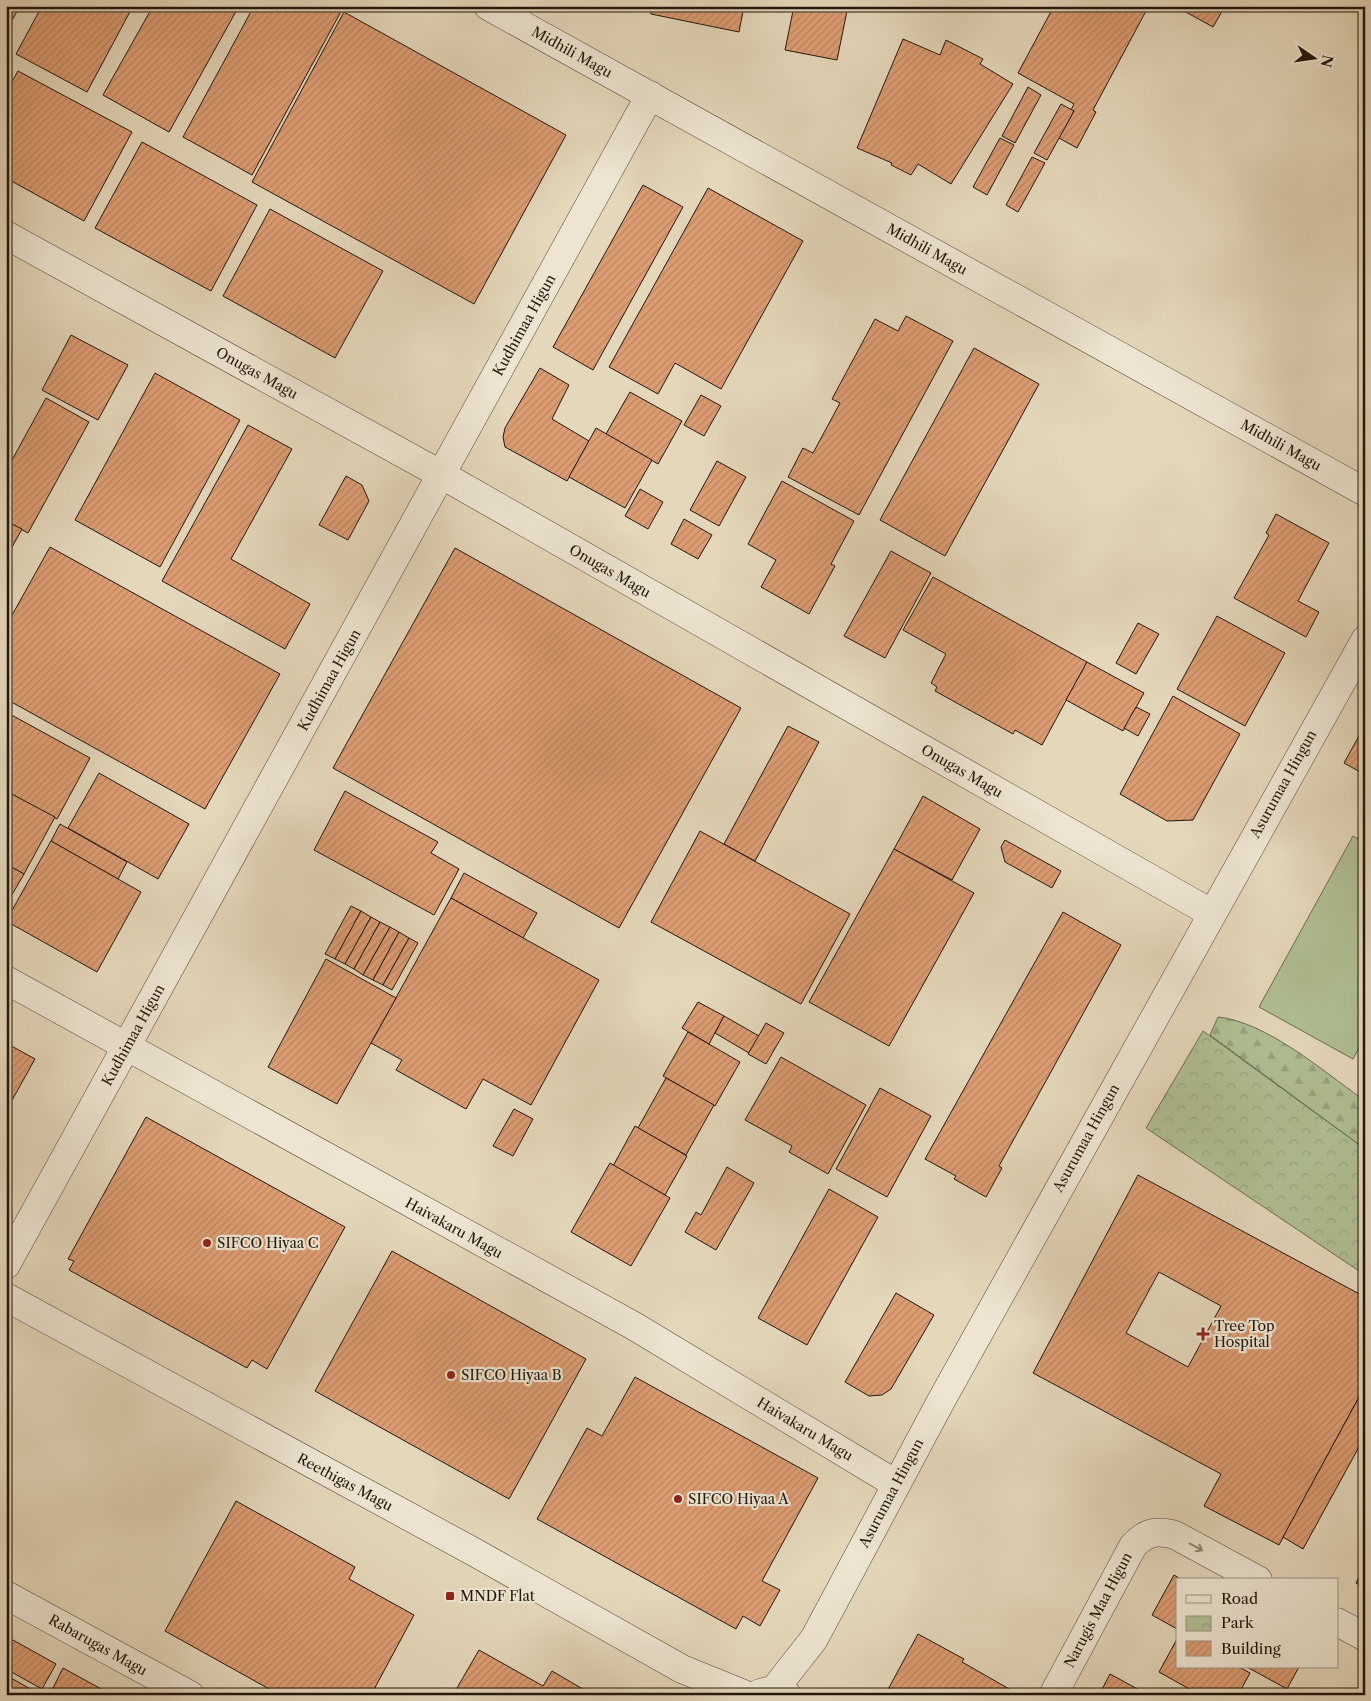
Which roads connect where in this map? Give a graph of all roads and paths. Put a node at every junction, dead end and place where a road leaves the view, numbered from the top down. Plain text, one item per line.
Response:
1 (488, 6) edge
2 (650, 95) junction
3 (6, 235) edge
4 (442, 475) junction
5 (1365, 492) edge
6 (1365, 640) edge
7 (1211, 913) junction
8 (6, 980) edge
9 (127, 1047) junction
10 (6, 1265) edge
11 (6, 1297) edge
12 (896, 1484) junction
13 (1254, 1578) edge
14 (6, 1594) edge
15 (1338, 1623) edge
16 (1365, 1637) edge
17 (682, 1670) junction
18 (161, 1688) edge
19 (778, 1694) edge
20 (190, 1695) edge
21 (711, 1695) edge
22 (746, 1695) edge
23 (1053, 1695) edge

1 - 2 street, Midhili Magu
2 - 4 street, Kudhimaa Higun
2 - 5 street, Midhili Magu
3 - 4 street, Onugas Magu
4 - 7 street, Onugas Magu
4 - 9 street, Kudhimaa Higun
6 - 7 street, Asurumaa Hingun
7 - 12 street, Asurumaa Hingun
8 - 9 street, Haivakaru Magu
9 - 10 street, Kudhimaa Higun
9 - 12 street, Haivakaru Magu
11 - 17 street, Reethigas Magu
12 - 19 street, Asurumaa Hingun
23 -> 13 street, Narugis Maa Higun
14 - 18 street, Rabarugas Magu
15 - 16 street
17 - 21 street, Reethigas Magu
17 - 22 street, Reethigas Magu
18 - 20 street, Rabarugas Magu

